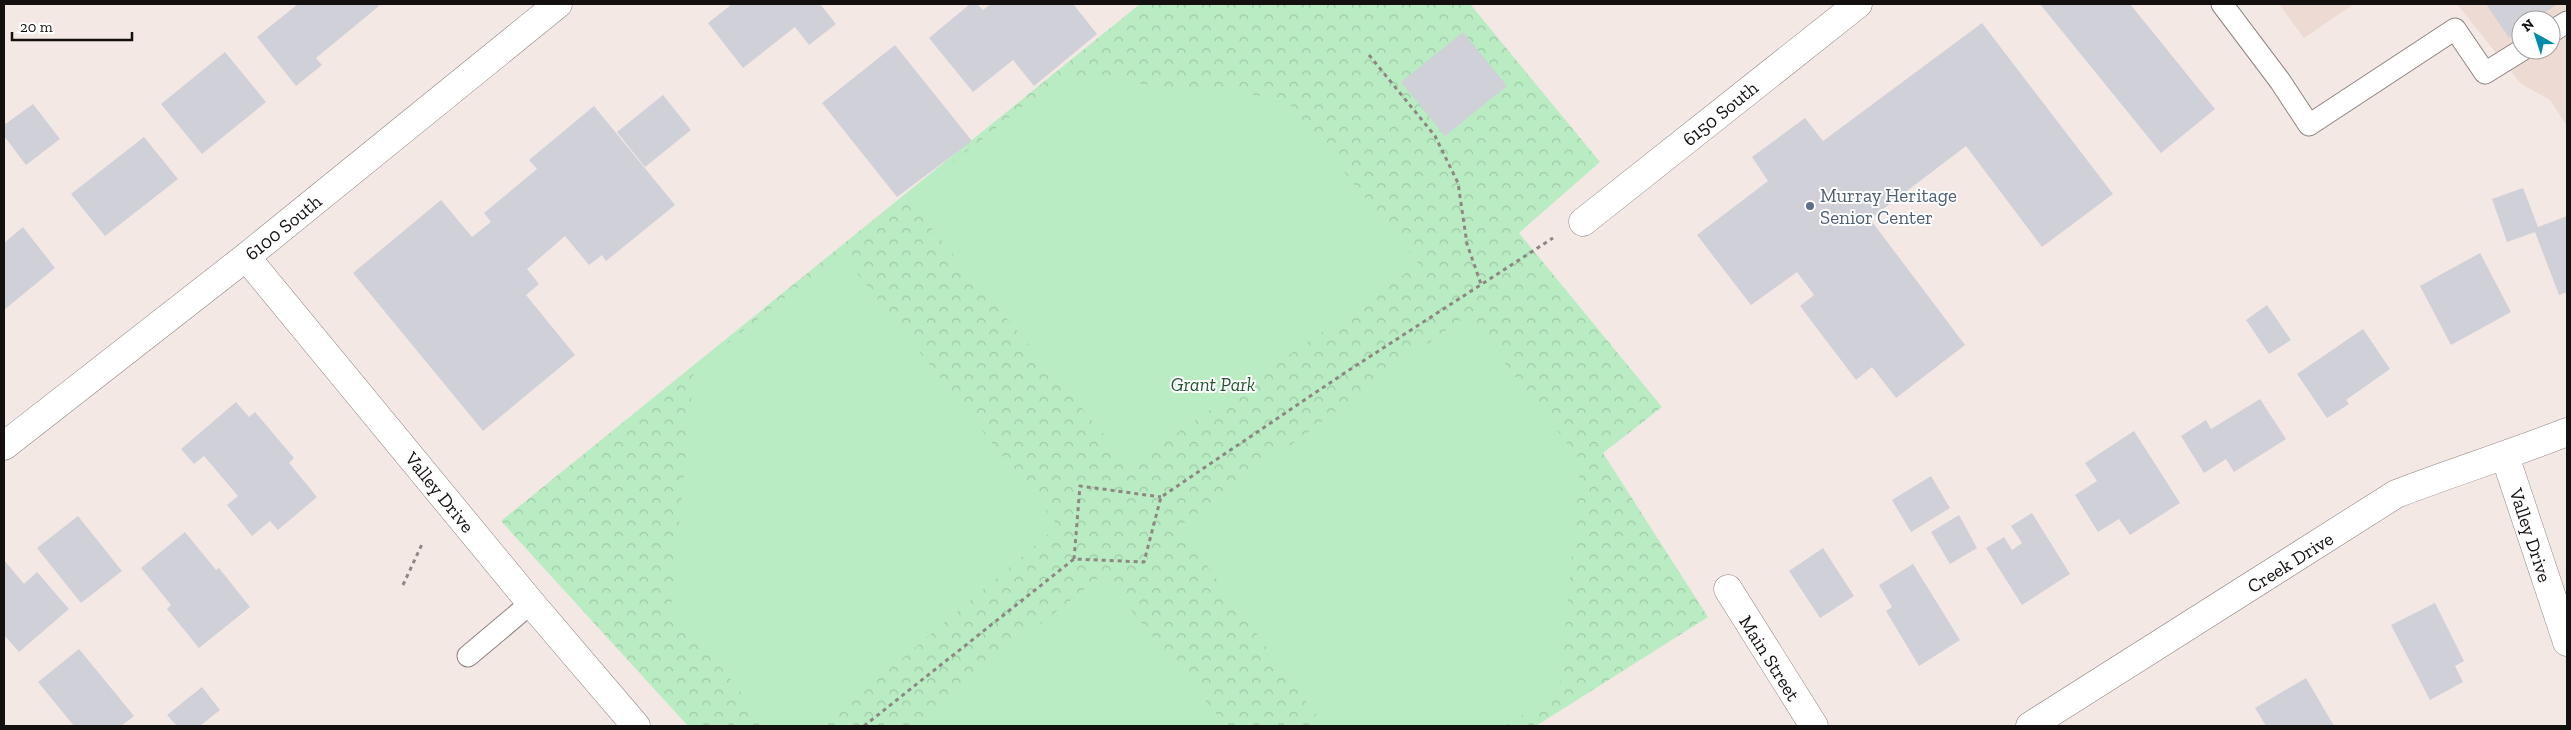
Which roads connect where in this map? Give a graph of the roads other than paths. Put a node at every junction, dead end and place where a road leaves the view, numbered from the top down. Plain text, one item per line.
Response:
1 (558, 4) edge
2 (1858, 4) edge
3 (2222, 4) edge
4 (2511, 57) edge
5 (1583, 222) dead end
6 (246, 257) junction
7 (2567, 432) edge
8 (4, 446) edge
9 (2505, 456) junction
10 (1728, 589) dead end
11 (531, 603) junction
12 (2567, 642) edge
13 (468, 656) dead end
14 (636, 726) edge
15 (1814, 726) edge
16 (2030, 726) edge

1 - 6 street, 6100 South
2 - 5 street, 6150 South
3 - 4 lane
6 - 8 street, 6100 South
6 - 11 street, Valley Drive
7 - 9 street, Creek Drive
9 - 12 street, Valley Drive
9 - 16 street, Creek Drive
10 - 15 street, Main Street
11 - 13 lane
11 - 14 street, Valley Drive

